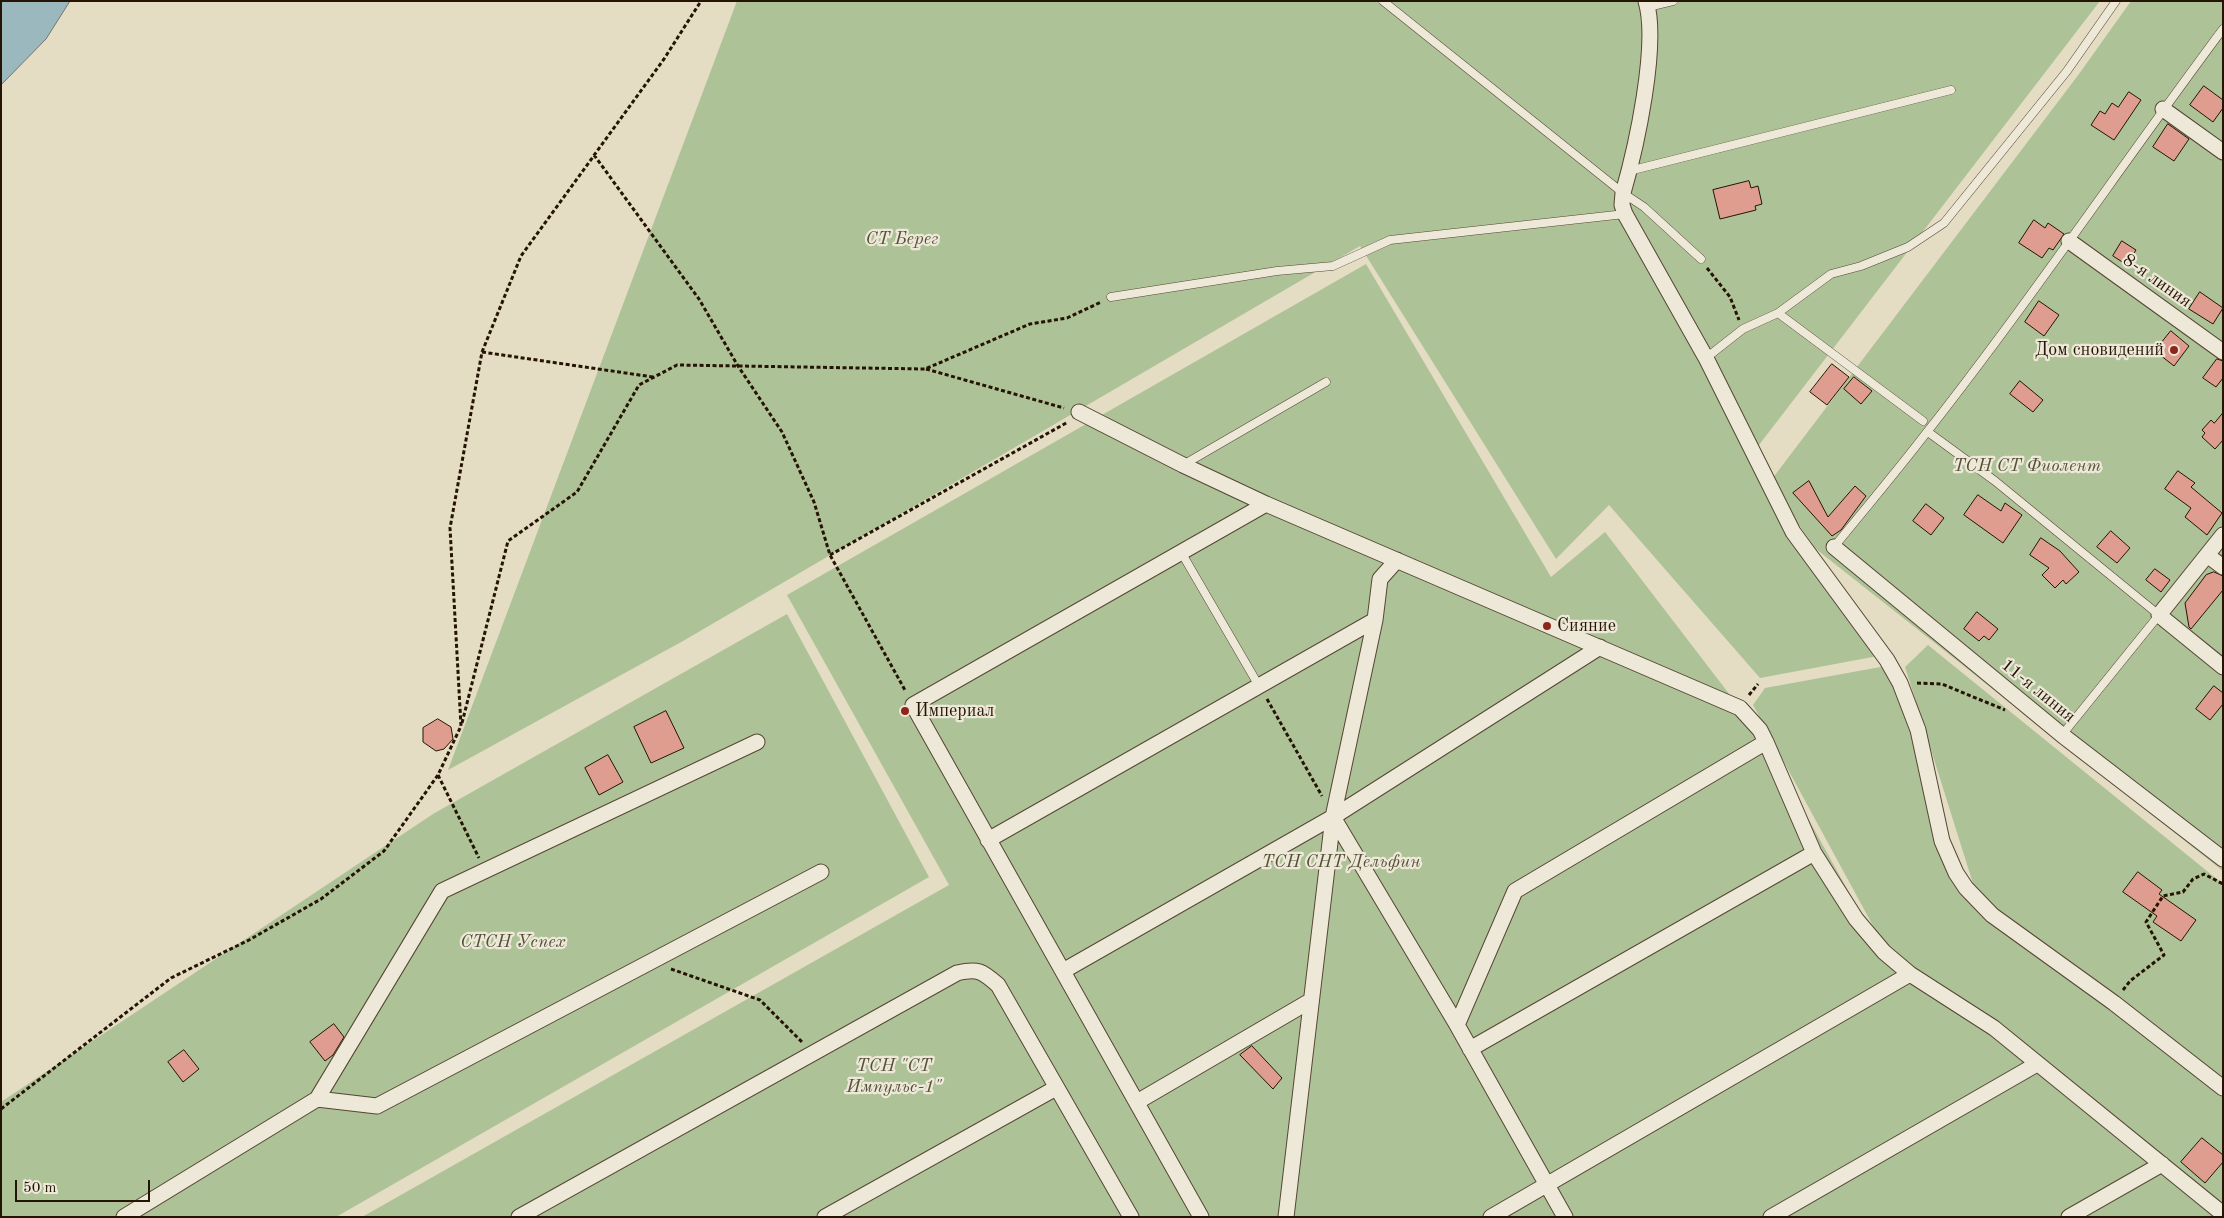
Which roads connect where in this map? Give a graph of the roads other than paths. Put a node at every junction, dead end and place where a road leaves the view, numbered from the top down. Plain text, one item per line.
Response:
1 (1383, 1) edge
2 (1673, 1) edge
3 (2116, 1) edge
4 (1647, 4) edge
5 (2223, 29) edge
6 (1951, 90) dead end
7 (2163, 109) junction
8 (2223, 152) edge
9 (1629, 171) junction
10 (1623, 193) junction
11 (1625, 214) junction
12 (2070, 241) junction
13 (1701, 259) road end
14 (1110, 297) road end
15 (1778, 313) junction
16 (2223, 352) edge
17 (1706, 358) junction
18 (1326, 382) dead end
19 (1079, 412) road end
20 (1923, 421) dead end
21 (1928, 432) junction
22 (1183, 465) junction
23 (1266, 504) junction
24 (2223, 535) edge
25 (1834, 547) joint
26 (1181, 552) junction
27 (2207, 555) junction
28 (1397, 560) junction
29 (2223, 567) edge
30 (2159, 615) junction
31 (1375, 620) junction
32 (1600, 648) junction
33 (2223, 667) edge
34 (1259, 686) junction
35 (2062, 736) junction
36 (756, 742) dead end
37 (1766, 742) junction
38 (1333, 817) junction
39 (988, 840) junction
40 (1814, 853) junction
41 (2223, 859) edge
42 (821, 872) dead end
43 (1064, 971) junction
44 (1910, 974) junction
45 (1310, 1001) junction
46 (1457, 1025) junction
47 (1470, 1049) junction
48 (2037, 1064) junction
49 (1056, 1088) junction
50 (2223, 1088) edge
51 (317, 1099) junction
52 (1137, 1102) junction
53 (2162, 1164) junction
54 (1547, 1185) junction
55 (2223, 1214) edge
56 (124, 1217) edge
57 (520, 1217) edge
58 (824, 1217) edge
59 (1130, 1217) edge
60 (1201, 1217) edge
61 (1286, 1217) edge
62 (1491, 1217) edge
63 (1565, 1217) edge
64 (1771, 1217) edge
65 (2069, 1217) edge

1 - 10 lane
2 - 4 lane
3 - 15 lane
4 - 9 street
5 - 7 lane
6 - 9 lane
7 - 8 street
7 - 12 lane
9 - 10 street
10 - 11 street
10 - 13 lane
11 - 14 lane
11 - 17 street
12 - 16 street, 8-я линия
12 - 21 lane
15 - 17 lane
15 - 20 lane
17 - 50 street
18 - 22 lane
19 - 22 street
21 - 25 lane
21 - 30 lane
22 - 23 street
23 - 26 street
23 - 28 street
24 - 27 street
25 - 35 street, 11-я линия
26 - 34 lane
26 - 39 street
27 - 29 street
27 - 30 street
28 - 31 street
28 - 32 street
30 - 33 street
30 - 35 lane
31 - 34 street
31 - 38 street
32 - 37 street
32 - 38 street
34 - 39 street
35 - 41 street, 11-я линия
36 - 51 street
37 - 40 street
37 - 46 street
38 - 43 street
38 - 45 street
38 - 46 street
39 - 43 street
40 - 44 street
40 - 47 street
42 - 51 street
43 - 52 street
44 - 48 street
44 - 54 street
45 - 52 street
45 - 61 street
46 - 47 street
47 - 54 street
48 - 53 street
48 - 64 street
49 - 57 street
49 - 58 street
49 - 59 street
51 - 56 street
52 - 60 street
53 - 55 street
53 - 65 street
54 - 62 street
54 - 63 street

